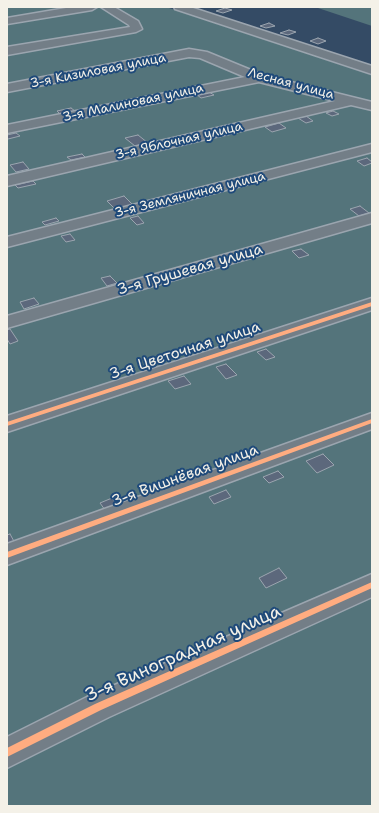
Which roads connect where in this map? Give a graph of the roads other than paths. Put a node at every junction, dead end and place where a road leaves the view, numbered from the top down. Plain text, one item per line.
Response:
1 (92, 7) edge
2 (106, 7) edge
3 (179, 7) edge
4 (7, 21) edge
5 (7, 52) edge
6 (189, 53) joint
7 (372, 70) edge
8 (259, 78) junction
9 (7, 88) edge
10 (351, 101) junction
11 (372, 106) edge
12 (7, 129) edge
13 (372, 148) edge
14 (7, 181) edge
15 (372, 218) edge
16 (7, 242) edge
17 (372, 304) edge
18 (7, 322) edge
19 (372, 421) edge
20 (7, 424) edge
21 (7, 555) edge
22 (372, 585) edge
23 (7, 753) edge

1 - 4 street
2 - 5 street
3 - 7 street
6 - 8 street, Лесная улица
6 - 9 street, 3-я Кизиловая улица
8 - 10 street, Лесная улица
8 - 12 street, 3-я Малиновая улица
10 - 11 street, Лесная улица
10 - 14 street, 3-я Яблочная улица
13 - 16 street, 3-я Земляничная улица
15 - 18 street, 3-я Грушевая улица
17 - 20 street, 3-я Цветочная улица
19 - 21 street, 3-я Вишнёвая улица
22 - 23 street, 3-я Виноградная улица

